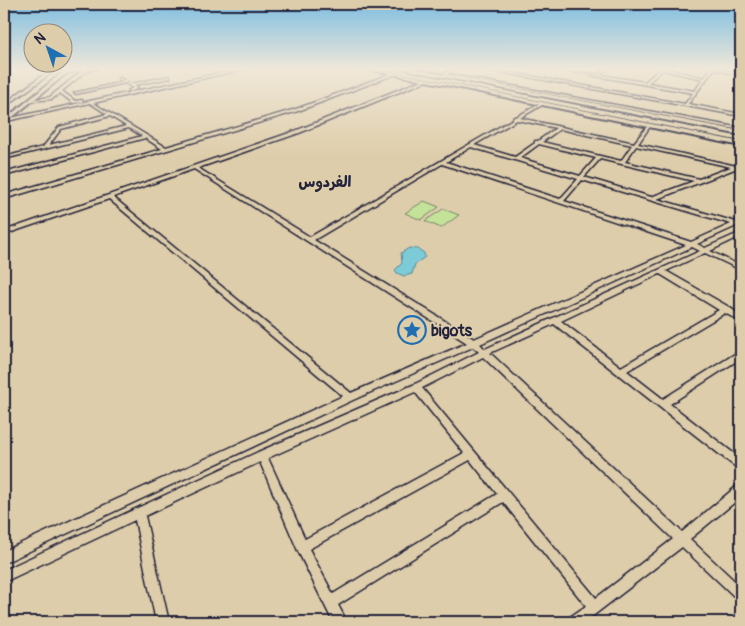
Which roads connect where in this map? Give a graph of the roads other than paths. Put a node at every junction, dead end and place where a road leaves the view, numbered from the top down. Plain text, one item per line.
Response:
1 (16, 97) edge
2 (35, 97) edge
3 (52, 97) edge
4 (68, 97) edge
5 (99, 97) edge
6 (112, 97) edge
7 (328, 97) edge
8 (383, 97) edge
9 (508, 97) edge
10 (525, 97) edge
11 (540, 97) edge
12 (552, 97) edge
13 (558, 97) edge
14 (574, 97) edge
15 (593, 97) edge
16 (642, 97) edge
17 (692, 97) edge
18 (32, 100) junction
19 (590, 100) junction
20 (90, 102) junction
21 (550, 102) junction
22 (541, 104) junction
23 (686, 105) junction
24 (4, 106) edge
25 (600, 108) junction
26 (109, 115) junction
27 (741, 115) edge
28 (515, 118) junction
29 (741, 120) edge
30 (6, 121) edge
31 (649, 125) junction
32 (127, 127) junction
33 (560, 127) junction
34 (683, 131) junction
35 (741, 133) edge
36 (143, 137) junction
37 (536, 142) junction
38 (634, 144) junction
39 (741, 144) edge
40 (470, 145) junction
41 (45, 147) junction
42 (166, 149) junction
43 (599, 157) junction
44 (4, 158) edge
45 (516, 158) junction
46 (442, 162) junction
47 (622, 162) junction
48 (739, 167) edge
49 (195, 168) junction
50 (4, 174) edge
51 (582, 177) junction
52 (699, 181) junction
53 (4, 197) edge
54 (110, 197) junction
55 (651, 199) junction
56 (561, 201) junction
57 (739, 223) edge
58 (4, 233) edge
59 (741, 234) edge
60 (309, 240) junction
61 (693, 245) junction
62 (705, 250) junction
63 (741, 268) edge
64 (660, 271) junction
65 (726, 310) junction
66 (741, 319) edge
67 (555, 320) junction
68 (474, 343) junction
69 (486, 352) junction
70 (741, 354) edge
71 (620, 371) junction
72 (416, 387) junction
73 (350, 396) junction
74 (663, 404) junction
75 (262, 455) junction
76 (470, 455) junction
77 (741, 465) edge
78 (741, 490) edge
79 (504, 496) junction
80 (139, 512) junction
81 (682, 539) junction
82 (302, 547) junction
83 (4, 557) edge
84 (4, 576) edge
85 (741, 595) edge
86 (330, 603) junction
87 (595, 607) junction
88 (163, 622) edge
89 (340, 622) edge
90 (575, 622) edge

1 - 24 street
2 - 18 street
3 - 18 street
4 - 5 street
6 - 20 street
7 - 42 street
8 - 49 street
9 - 22 main road
10 - 21 highway
11 - 25 highway
12 - 25 highway
13 - 35 main road
14 - 19 street
15 - 19 street
16 - 23 street
17 - 23 street
18 - 30 street
19 - 35 street
20 - 26 street
20 - 30 street
21 - 34 highway
21 - 35 highway
22 - 28 street
22 - 31 main road
23 - 27 street
25 - 35 highway
26 - 32 street
26 - 41 street
28 - 33 street
28 - 40 street
29 - 35 street
31 - 34 main road
31 - 38 street
32 - 36 street
32 - 41 street
33 - 37 street
33 - 38 street
34 - 39 main road
36 - 42 street
36 - 50 street
37 - 43 street
37 - 45 street
38 - 47 street
38 - 48 street
40 - 45 street
40 - 46 street
41 - 44 street
42 - 53 street
43 - 47 street
43 - 51 street
45 - 51 street
46 - 56 street
46 - 60 street
47 - 52 street
48 - 52 street
49 - 54 street
49 - 60 street
51 - 55 street
51 - 56 street
52 - 55 street
54 - 58 street
54 - 73 street
55 - 57 street
56 - 61 street
57 - 61 street
59 - 62 street
60 - 68 street
61 - 62 street
61 - 68 street
62 - 63 street
62 - 64 street
64 - 65 street
64 - 67 street
65 - 66 street
65 - 71 street
67 - 69 street
67 - 71 street
68 - 69 street
68 - 73 street
69 - 72 street
69 - 81 street
70 - 74 street
71 - 74 street
72 - 75 street
72 - 76 street
73 - 83 street
74 - 77 street
75 - 80 street
75 - 82 street
76 - 79 street
76 - 82 street
78 - 81 street
79 - 86 street
79 - 87 street
80 - 84 street
80 - 88 street
81 - 85 street
81 - 87 street
82 - 86 street
86 - 89 street
87 - 90 street

